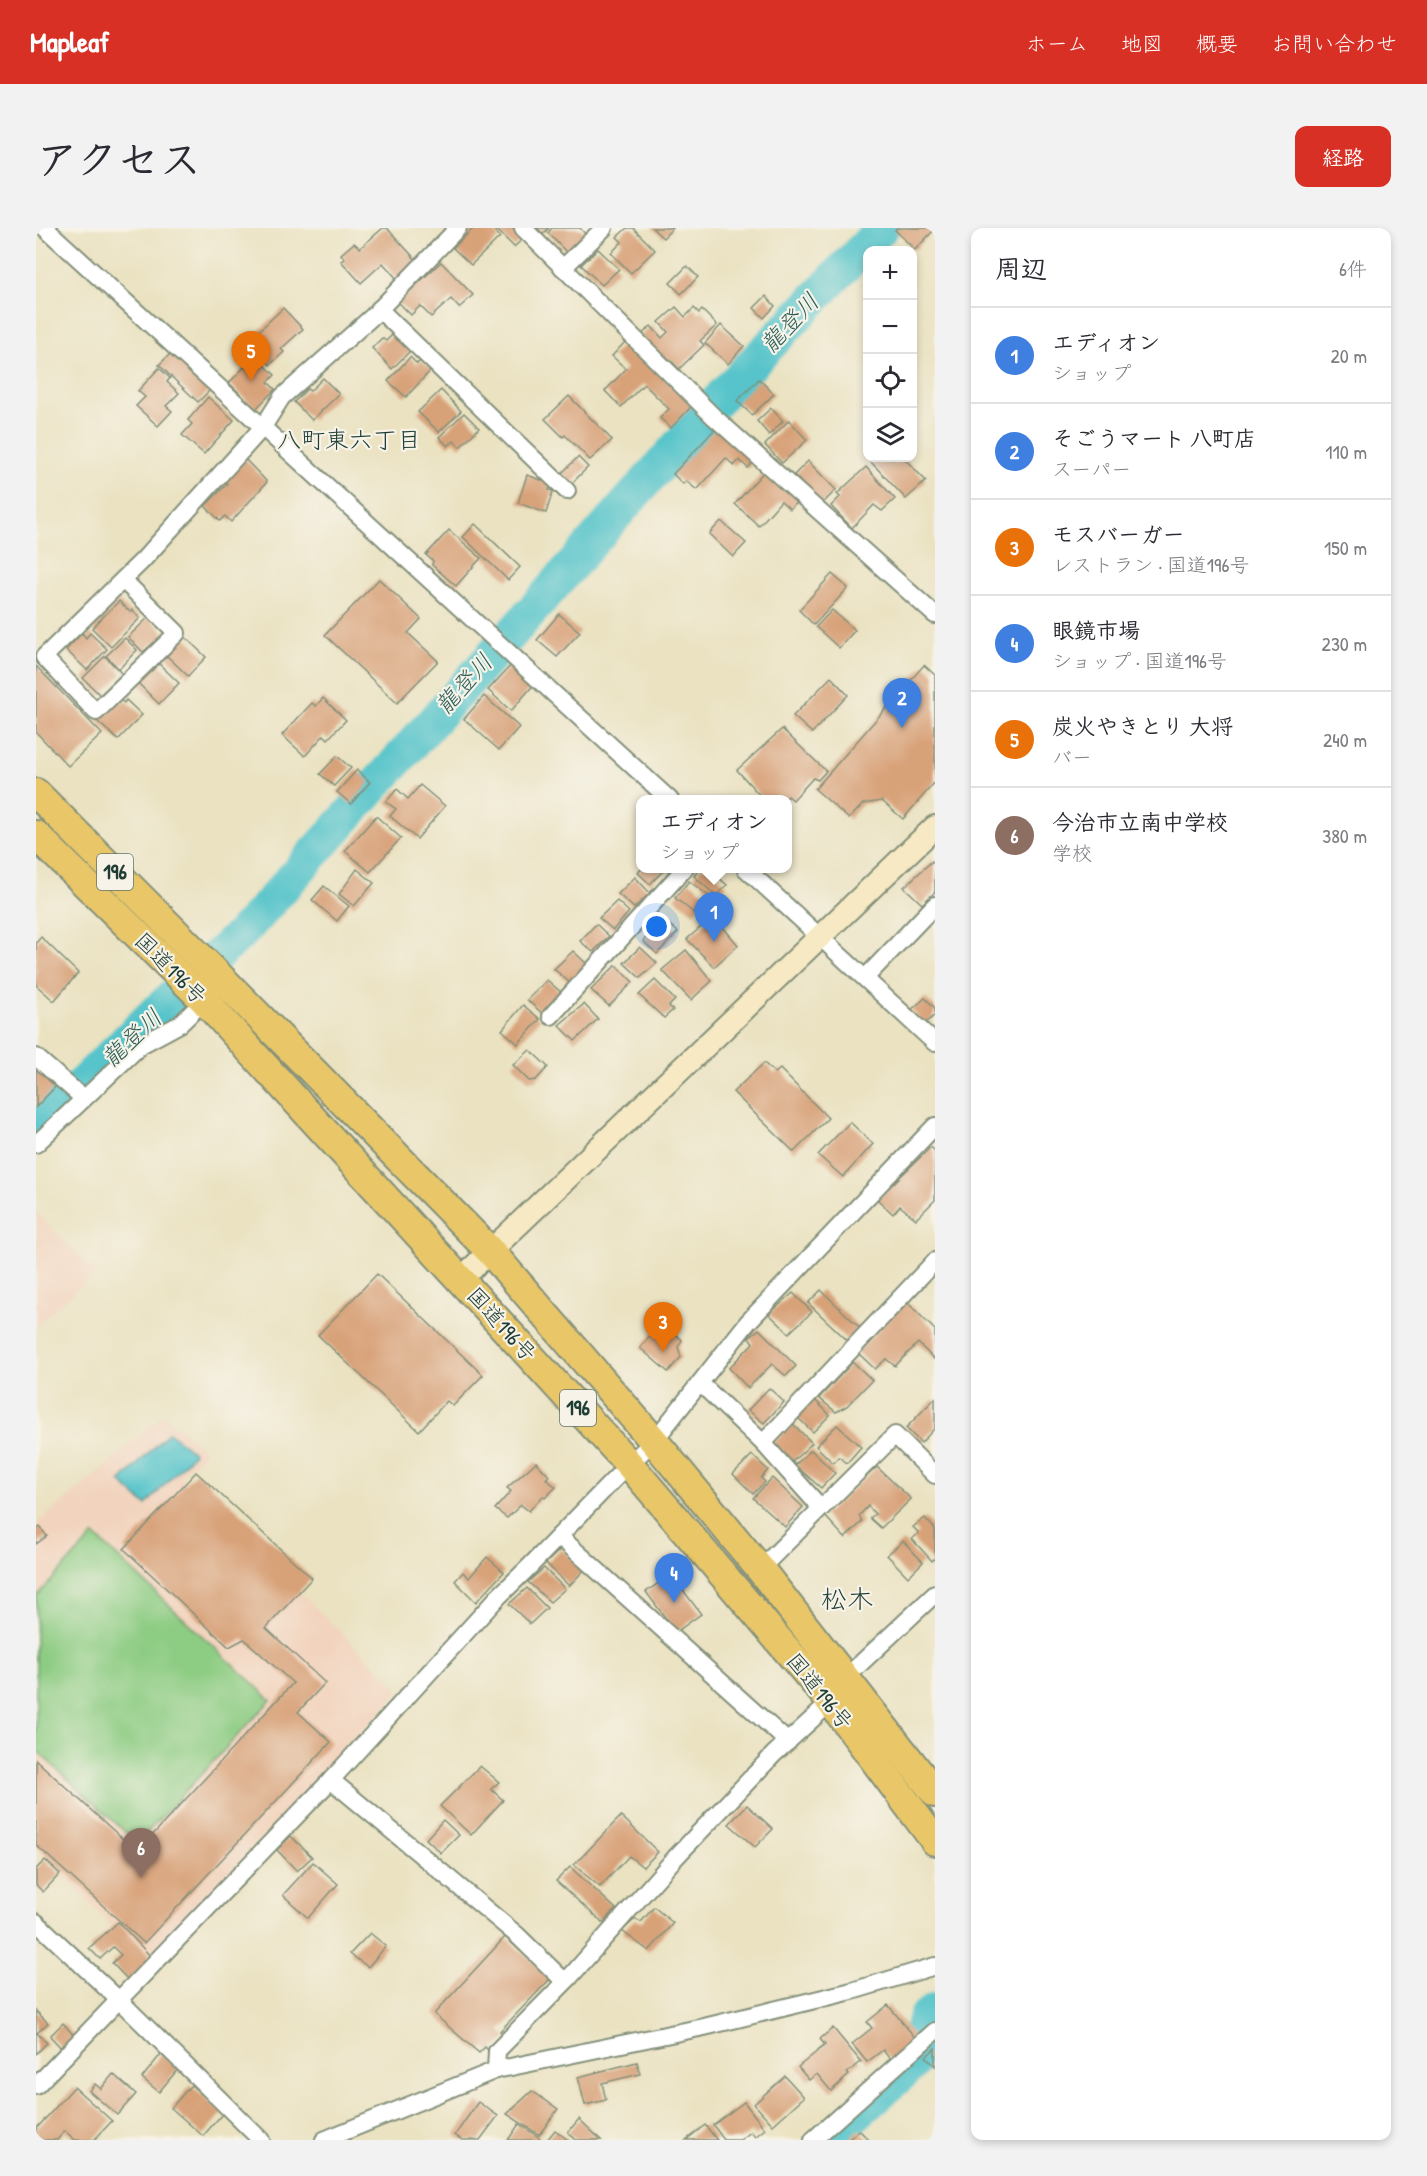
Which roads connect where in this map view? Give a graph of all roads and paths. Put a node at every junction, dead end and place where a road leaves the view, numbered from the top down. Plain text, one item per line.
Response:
1 (45, 228) edge
2 (458, 228) edge
3 (523, 228) edge
4 (604, 228) edge
5 (563, 268) junction
6 (379, 309) junction
7 (263, 427) junction
8 (567, 490) dead end
9 (123, 580) junction
10 (935, 615) edge
11 (36, 793) edge
12 (665, 795) edge
13 (935, 827) edge
14 (36, 835) edge
15 (680, 873) edge
16 (750, 873) edge
17 (935, 905) edge
18 (820, 937) junction
19 (864, 978) junction
20 (212, 989) junction
21 (551, 1016) dead end
22 (935, 1043) edge
23 (36, 1057) edge
24 (83, 1098) junction
25 (935, 1126) edge
26 (36, 1144) edge
27 (491, 1252) junction
28 (935, 1261) edge
29 (461, 1279) junction
30 (700, 1383) junction
31 (654, 1441) junction
32 (762, 1443) junction
33 (628, 1464) junction
34 (935, 1475) edge
35 (820, 1507) junction
36 (559, 1536) junction
37 (760, 1569) junction
38 (935, 1594) edge
39 (838, 1690) junction
40 (788, 1742) junction
41 (330, 1780) junction
42 (935, 1792) edge
43 (935, 1841) edge
44 (36, 1922) edge
45 (935, 1966) edge
46 (569, 1978) junction
47 (119, 2000) junction
48 (935, 2031) edge
49 (496, 2070) junction
50 (36, 2086) edge
51 (261, 2140) edge
52 (324, 2140) edge
53 (813, 2140) edge

1 - 7 street
2 - 6 street
3 - 5 street
4 - 5 street
5 - 10 street
6 - 7 street
6 - 8 street
7 - 9 street
7 - 12 street
9 - 9 street
11 - 20 highway, 国道196号 / 196
13 - 18 street
14 - 20 highway, 国道196号 / 196
15 - 21 street
16 - 18 street
17 - 19 street
18 - 19 street
18 - 27 street
19 - 22 street
20 - 24 street
20 - 27 highway, 国道196号 / 196
20 - 29 highway, 国道196号 / 196
23 - 24 street
24 - 26 street
25 - 30 street
27 - 29 street
27 - 31 highway, 国道196号 / 196
28 - 32 street
29 - 33 highway, 国道196号 / 196
30 - 31 street
30 - 32 street
31 - 33 street
31 - 37 highway, 国道196号 / 196
32 - 35 street
33 - 36 street
33 - 39 highway, 国道196号 / 196
34 - 35 street
35 - 37 street
36 - 40 street
36 - 41 street
37 - 39 highway, 国道196号 / 196
38 - 39 street
39 - 40 street
39 - 42 highway, 国道196号 / 196
39 - 43 highway, 国道196号 / 196
40 - 46 street
41 - 46 street
41 - 47 street
44 - 47 street
45 - 49 street
46 - 49 street
47 - 50 street
47 - 51 street
48 - 53 street
49 - 52 street

